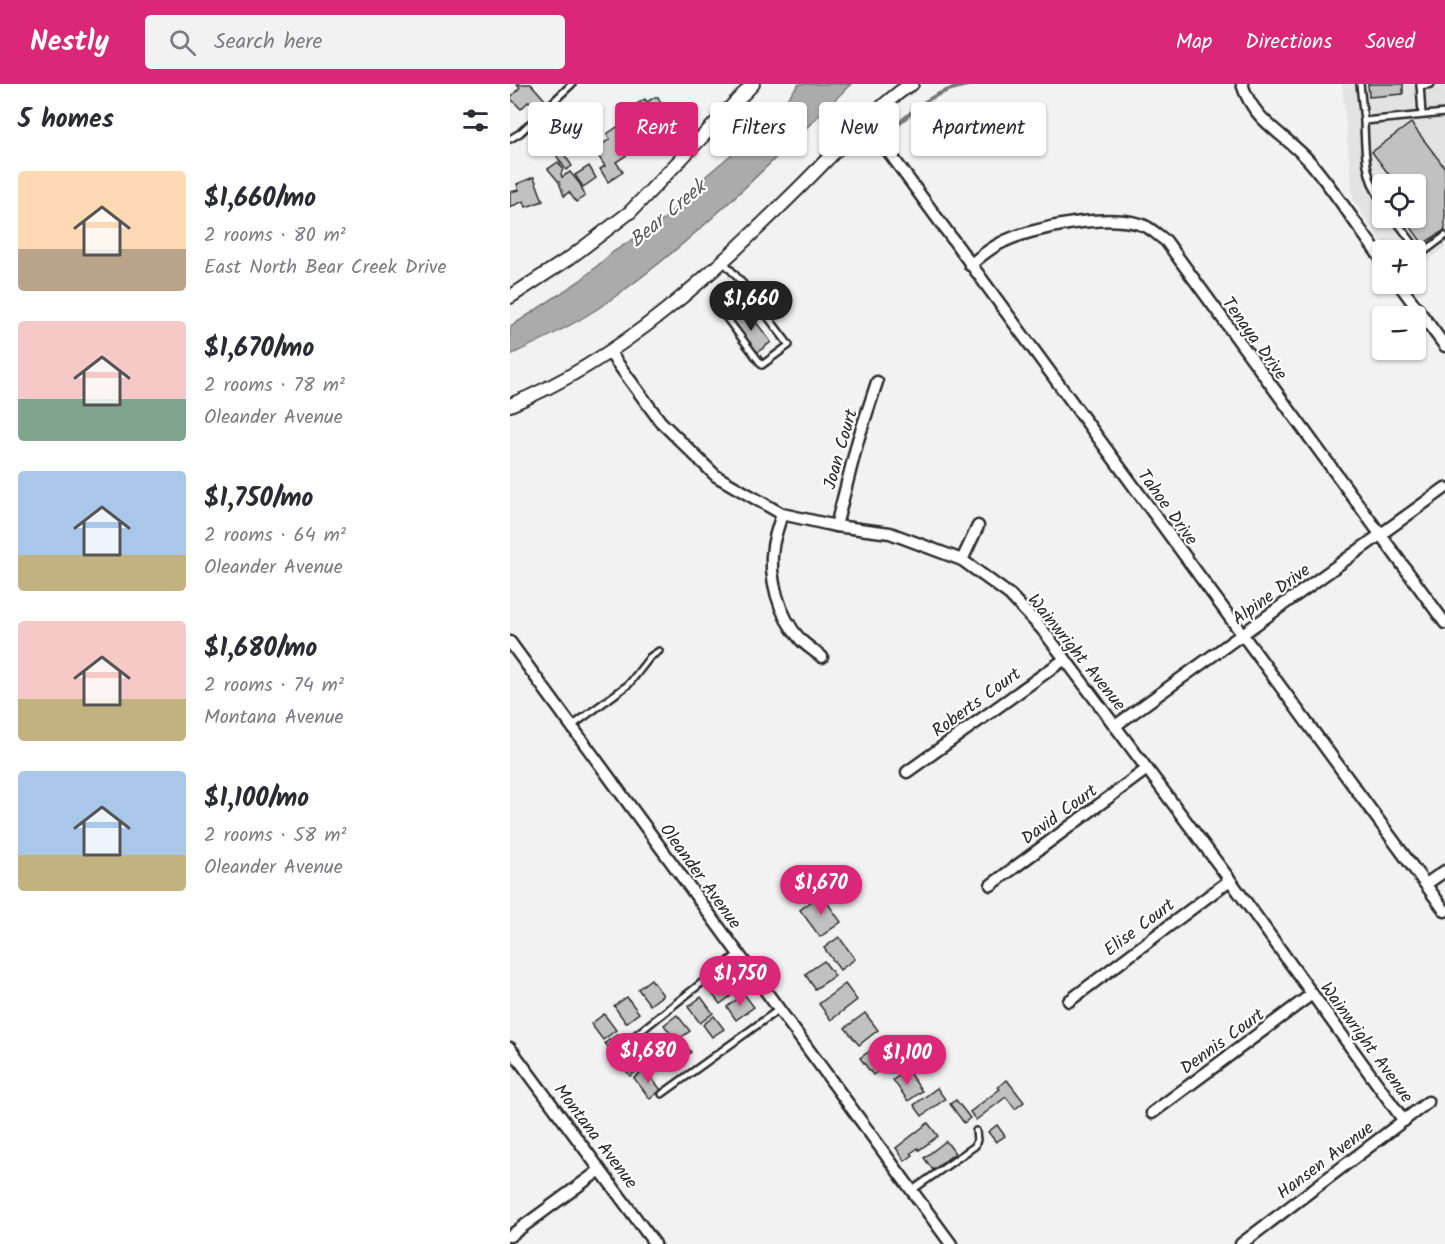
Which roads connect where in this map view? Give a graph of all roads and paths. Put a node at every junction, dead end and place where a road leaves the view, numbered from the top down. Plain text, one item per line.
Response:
1 (572, 84) edge
2 (752, 84) edge
3 (912, 84) edge
4 (1242, 84) edge
5 (1360, 84) edge
6 (1431, 84) edge
7 (1420, 85) edge
8 (887, 102) edge
9 (1445, 113) edge
10 (1422, 115) junction
11 (1364, 121) junction
12 (510, 139) edge
13 (830, 156) edge
14 (891, 156) edge
15 (1372, 185) edge
16 (1402, 228) edge
17 (1445, 236) edge
18 (1372, 246) edge
19 (723, 261) junction
20 (970, 265) junction
21 (1406, 294) edge
22 (752, 296) junction
23 (510, 297) edge
24 (1445, 346) edge
25 (610, 353) junction
26 (877, 382) dead end
27 (510, 405) edge
28 (1445, 488) edge
29 (782, 513) junction
30 (836, 526) junction
31 (978, 526) dead end
32 (1380, 535) junction
33 (962, 560) junction
34 (1445, 623) edge
35 (1242, 635) junction
36 (510, 642) edge
37 (659, 651) dead end
38 (822, 657) dead end
39 (1065, 658) junction
40 (1115, 726) junction
41 (571, 727) junction
42 (1147, 769) junction
43 (907, 772) dead end
44 (1445, 871) edge
45 (1230, 880) junction
46 (1426, 884) junction
47 (991, 885) dead end
48 (1445, 911) edge
49 (738, 954) junction
50 (1312, 994) junction
51 (1069, 1001) dead end
52 (778, 1010) junction
53 (632, 1038) dead end
54 (512, 1054) edge
55 (662, 1094) dead end
56 (1428, 1102) dead end
57 (1152, 1113) dead end
58 (1404, 1121) junction
59 (976, 1131) dead end
60 (600, 1170) junction
61 (911, 1191) junction
62 (510, 1236) edge
63 (655, 1244) edge
64 (951, 1244) edge
65 (1241, 1244) edge

1 - 12 lane
2 - 23 street
3 - 8 street
4 - 18 street
5 - 11 lane
6 - 7 lane
7 - 10 lane
9 - 10 lane
10 - 11 lane
11 - 15 lane
13 - 19 street
14 - 20 street, Tahoe Drive
16 - 17 lane
19 - 22 lane
19 - 25 street
20 - 32 street, Tenaya Drive
20 - 35 street, Tahoe Drive
21 - 24 street
22 - 22 lane
25 - 27 street
25 - 29 street, Wainwright Avenue
26 - 30 street, Joan Court
28 - 32 street, Alpine Drive
29 - 30 street, Wainwright Avenue
29 - 38 street
30 - 33 street, Wainwright Avenue
31 - 33 street
32 - 34 street, Tenaya Drive
32 - 35 street, Alpine Drive
33 - 39 street, Wainwright Avenue
35 - 40 street, Alpine Drive
35 - 46 street, Tahoe Drive
36 - 41 street, Oleander Avenue
37 - 41 lane
39 - 40 street, Wainwright Avenue
39 - 43 street, Roberts Court
40 - 42 street, Wainwright Avenue
41 - 49 street, Oleander Avenue
42 - 45 street, Wainwright Avenue
42 - 47 street, David Court
44 - 46 street
45 - 50 street, Wainwright Avenue
45 - 51 street, Elise Court
46 - 48 street, Tahoe Drive
49 - 52 street, Oleander Avenue
49 - 53 lane
50 - 57 street, Dennis Court
50 - 58 street, Wainwright Avenue
52 - 55 lane
52 - 61 street, Oleander Avenue
54 - 60 street, Montana Avenue
56 - 58 street, Hansen Avenue
58 - 65 street, Hansen Avenue
59 - 61 lane
60 - 62 street
60 - 63 street, Montana Avenue
61 - 64 street, Oleander Avenue

